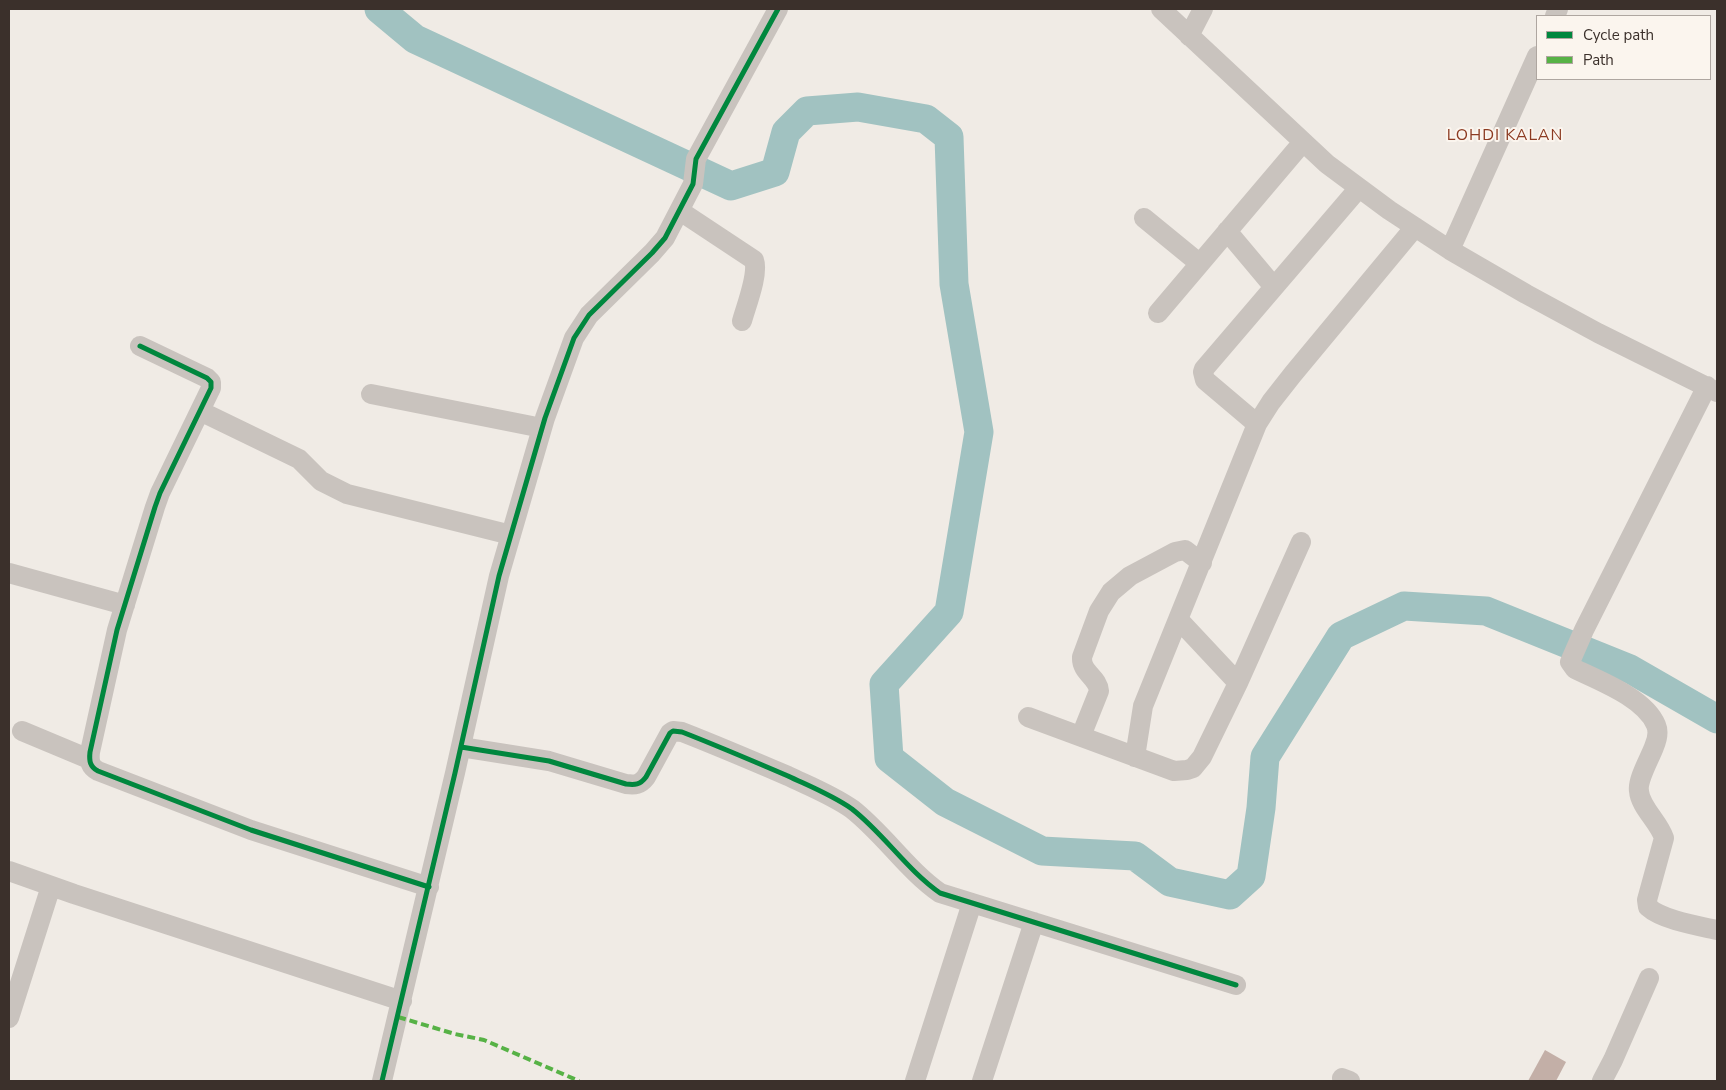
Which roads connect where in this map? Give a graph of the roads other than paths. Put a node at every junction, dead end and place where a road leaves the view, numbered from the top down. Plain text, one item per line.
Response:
1 (778, 9) edge
2 (1161, 9) edge
3 (1203, 9) edge
4 (1189, 36) junction
5 (1536, 58) edge
6 (1303, 142) junction
7 (1358, 189) junction
8 (680, 211) junction
9 (1144, 218) dead end
10 (1415, 227) junction
11 (1227, 231) junction
12 (1450, 250) junction
13 (1199, 263) junction
14 (1274, 287) junction
15 (1158, 313) dead end
16 (742, 321) dead end
17 (140, 346) dead end
18 (1712, 389) edge
19 (371, 394) dead end
20 (200, 412) junction
21 (1257, 424) junction
22 (542, 428) junction
23 (511, 535) junction
24 (1301, 542) dead end
25 (1202, 563) junction
26 (9, 573) edge
27 (125, 606) junction
28 (1179, 620) junction
29 (1238, 683) junction
30 (1028, 717) dead end
31 (22, 731) dead end
32 (1081, 736) junction
33 (461, 747) junction
34 (1136, 756) junction
35 (89, 759) junction
36 (9, 871) edge
37 (51, 886) junction
38 (428, 887) junction
39 (972, 903) junction
40 (1034, 922) junction
41 (1717, 930) edge
42 (1649, 978) dead end
43 (1236, 985) dead end
44 (402, 1001) junction
45 (9, 1018) edge
46 (382, 1081) edge
47 (915, 1081) edge
48 (982, 1081) edge
49 (1602, 1081) edge

1 - 8 street
2 - 4 street
3 - 4 street
4 - 6 street
5 - 12 street
6 - 7 street
6 - 11 street
7 - 10 street
7 - 14 street
8 - 16 street
8 - 22 street
9 - 13 street
10 - 12 street
10 - 21 street
11 - 13 street
11 - 14 street
12 - 18 street
13 - 15 street
14 - 21 street
17 - 20 street
18 - 41 street
19 - 22 street
20 - 23 street
20 - 27 street
21 - 25 street
22 - 23 street
23 - 33 street
24 - 29 street
25 - 28 street
25 - 32 street
26 - 27 street
27 - 35 street
28 - 29 street
28 - 34 street
29 - 34 street
30 - 32 street
31 - 35 street
32 - 34 street
33 - 38 street
33 - 39 street
35 - 38 street
36 - 37 street
37 - 44 street
37 - 45 street
38 - 44 street
39 - 40 street
39 - 47 street
40 - 43 street
40 - 48 street
42 - 49 street
44 - 46 street

